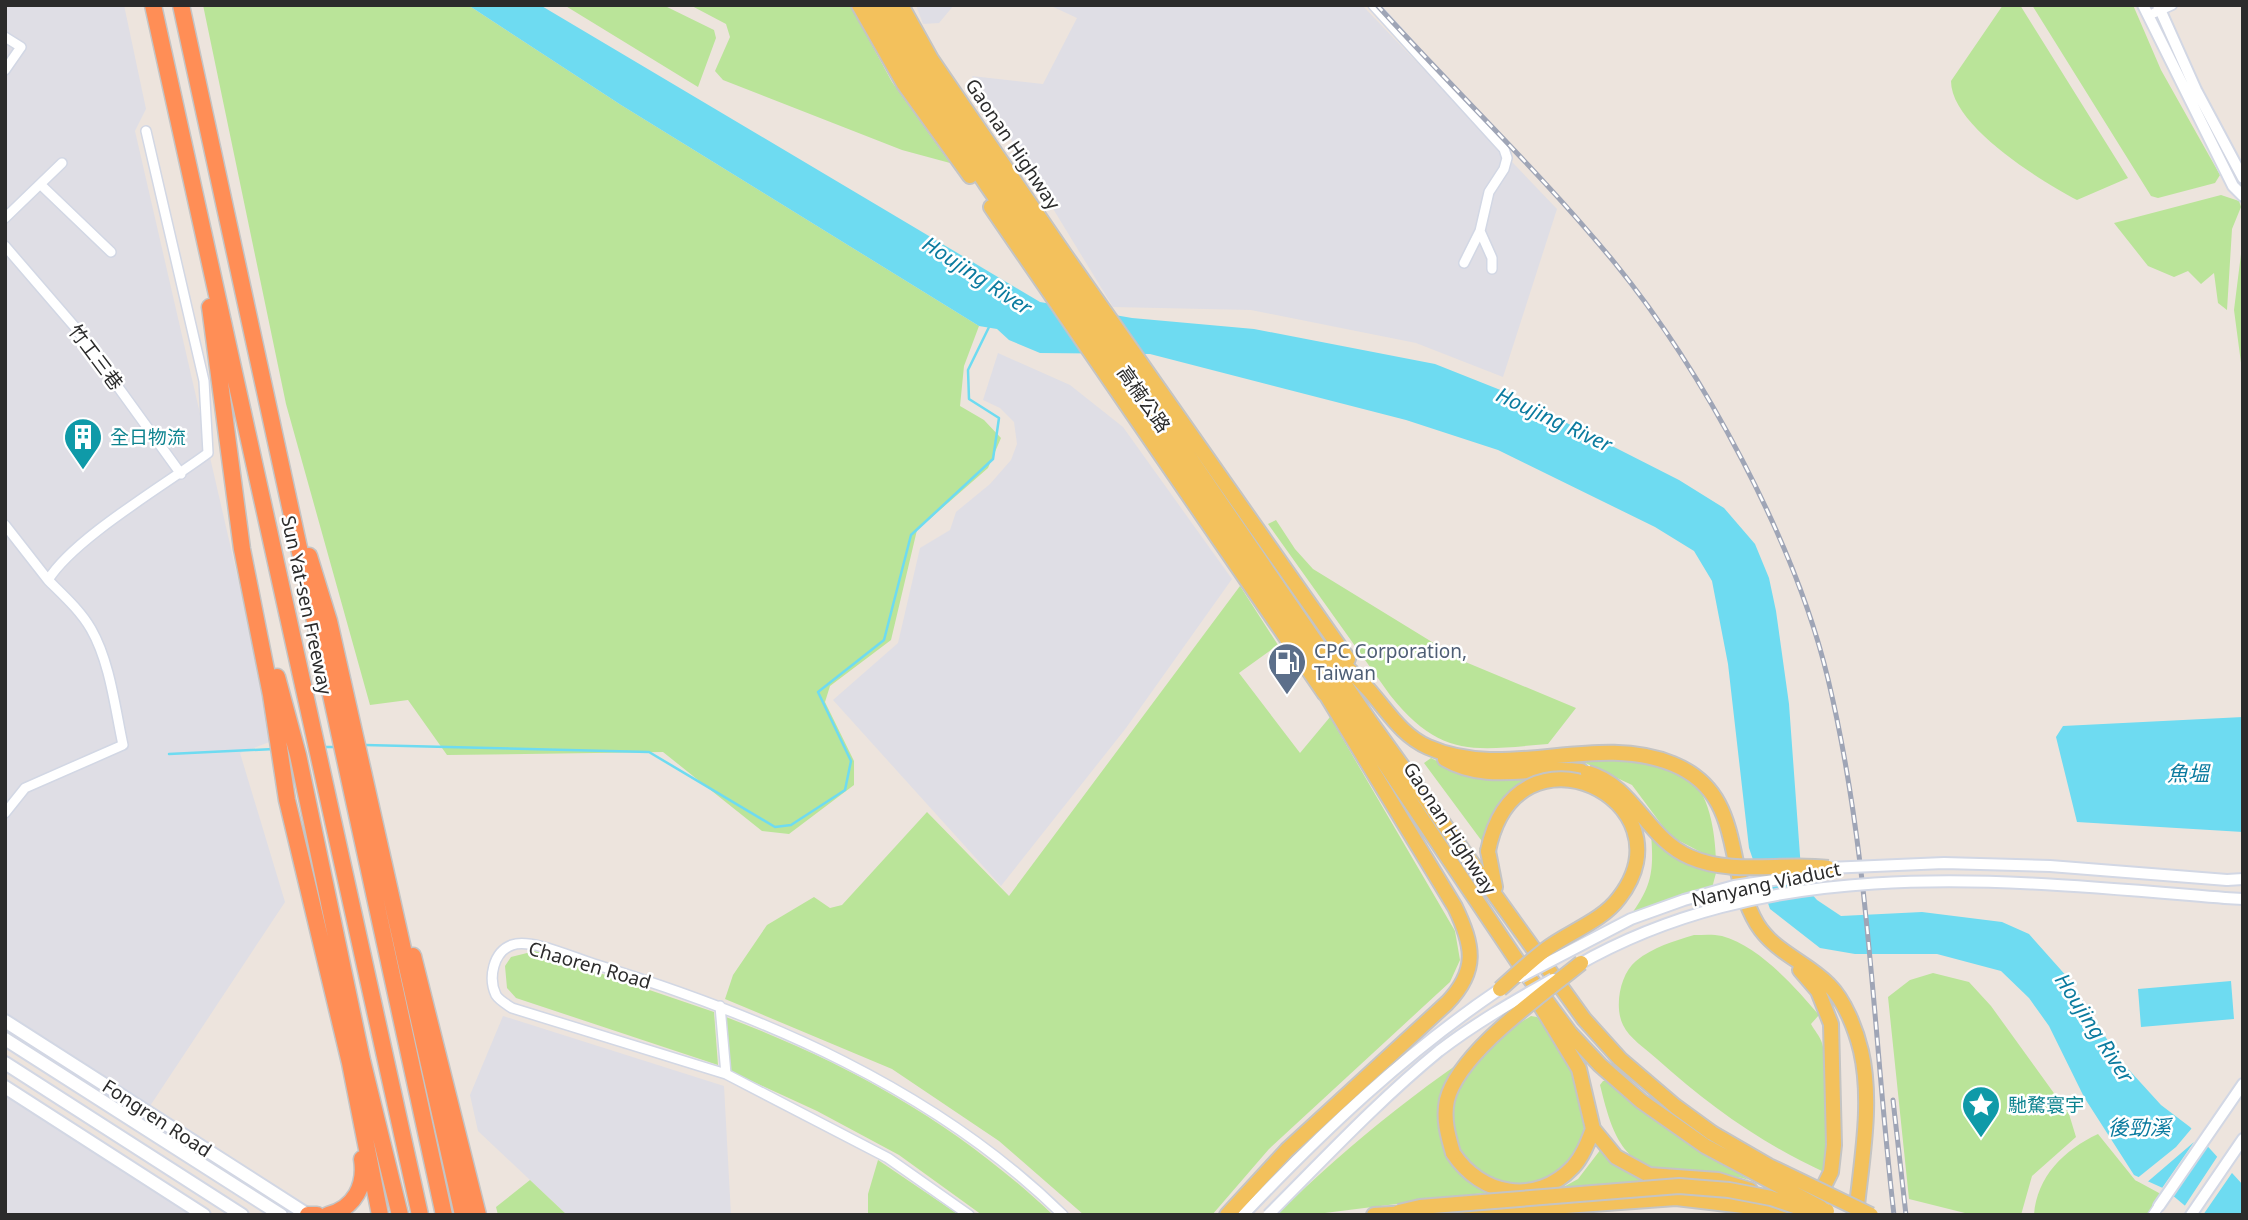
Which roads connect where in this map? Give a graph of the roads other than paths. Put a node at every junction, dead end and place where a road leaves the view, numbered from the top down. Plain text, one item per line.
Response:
1 (153, 5) edge
2 (181, 5) edge
3 (859, 5) edge
4 (875, 5) edge
5 (889, 5) edge
6 (901, 5) edge
7 (1373, 5) edge
8 (2172, 5) edge
9 (2159, 8) edge
10 (2146, 10) edge
11 (5, 37) edge
12 (5, 70) edge
13 (146, 131) dead end
14 (62, 163) dead end
15 (2243, 178) edge
16 (193, 183) junction
17 (41, 185) junction
18 (2243, 196) edge
19 (5, 218) edge
20 (1480, 231) junction
21 (5, 246) edge
22 (111, 252) dead end
23 (1464, 263) dead end
24 (1492, 270) dead end
25 (1082, 299) joint
26 (1059, 300) junction
27 (1099, 302) joint
28 (1111, 375) joint
29 (1135, 375) joint
30 (181, 474) junction
31 (5, 525) edge
32 (48, 580) junction
33 (1320, 617) junction
34 (1297, 632) junction
35 (1337, 658) junction
36 (1368, 689) junction
37 (1330, 691) junction
38 (1355, 699) junction
39 (350, 746) junction
40 (1427, 747) junction
41 (288, 750) junction
42 (5, 813) edge
43 (377, 827) junction
44 (1829, 867) junction
45 (2243, 880) edge
46 (1499, 898) junction
47 (2243, 899) edge
48 (1787, 956) junction
49 (1581, 963) junction
50 (1520, 965) junction
51 (1500, 989) junction
52 (719, 1006) junction
53 (5, 1021) edge
54 (5, 1039) edge
55 (5, 1063) edge
56 (350, 1063) junction
57 (726, 1074) junction
58 (2243, 1084) edge
59 (5, 1087) edge
60 (1594, 1129) junction
61 (2243, 1139) edge
62 (2156, 1210) edge
63 (1399, 1212) junction
64 (1780, 1212) edge
65 (1830, 1213) edge
66 (204, 1215) edge
67 (242, 1215) edge
68 (281, 1215) edge
69 (308, 1215) edge
70 (317, 1215) edge
71 (328, 1215) edge
72 (380, 1215) edge
73 (400, 1215) edge
74 (420, 1215) edge
75 (444, 1215) edge
76 (463, 1215) edge
77 (478, 1215) edge
78 (969, 1215) edge
79 (1063, 1215) edge
80 (1227, 1215) edge
81 (1243, 1215) edge
82 (1268, 1215) edge
83 (1374, 1215) edge
84 (1418, 1215) edge
85 (1439, 1215) edge
86 (1856, 1215) edge
87 (1871, 1215) edge
88 (2191, 1215) edge

1 - 16 highway, Sun Yat-sen Freeway
2 - 39 highway
3 - 26 main road
4 - 26 main road
5 - 25 main road, Gaonan Highway
6 - 27 main road, Gaonan Highway
7 - 20 street
8 - 9 street
9 - 10 street
9 - 15 street
10 - 18 street
11 - 12 street
13 - 30 street
14 - 17 street
16 - 41 highway
16 - 74 highway, Sun Yat-sen Freeway
17 - 19 street
17 - 22 street
20 - 23 street
20 - 24 street
21 - 30 street, 竹工三巷
25 - 29 main road, 高楠公路
26 - 28 main road, 高楠公路
27 - 33 main road, 高楠公路
28 - 34 main road, Gaonan Highway
29 - 34 main road, Gaonan Highway
30 - 32 street
31 - 32 street
32 - 42 street
33 - 35 main road
33 - 36 main road
34 - 35 main road
34 - 37 main road, Gaonan Highway
34 - 37 main road
34 - 38 main road
35 - 36 main road
35 - 38 main road
36 - 40 main road
37 - 50 main road, Gaonan Highway
37 - 80 main road
38 - 46 main road, Gaonan Highway
39 - 43 highway
39 - 75 highway
40 - 44 main road, bridge
40 - 48 main road
41 - 56 highway
41 - 73 highway
43 - 76 highway
43 - 77 highway
44 - 45 street, Nanyang Viaduct, bridge
44 - 51 street, Nanyang Viaduct, bridge
46 - 51 main road, bridge
46 - 87 main road, Gaonan Highway, bridge
47 - 49 street, Nanyang Viaduct, bridge
48 - 64 main road
48 - 86 main road
49 - 60 main road, bridge
49 - 82 street, Nanyang Viaduct, bridge
50 - 60 main road
50 - 65 main road, Gaonan Highway, bridge
51 - 81 street, Nanyang Viaduct
52 - 57 street
52 - 57 street, Chaoren Road
52 - 79 street, Chaoren Road
53 - 69 main road, Fongren Road
54 - 68 main road, Fongren Road
55 - 67 main road, Fongren Road
56 - 71 highway
56 - 72 highway
57 - 78 street, Chaoren Road
58 - 62 street
59 - 66 main road
60 - 64 main road
61 - 88 street
63 - 65 main road, bridge
63 - 83 main road
63 - 84 main road, bridge
64 - 85 main road
69 - 70 highway

